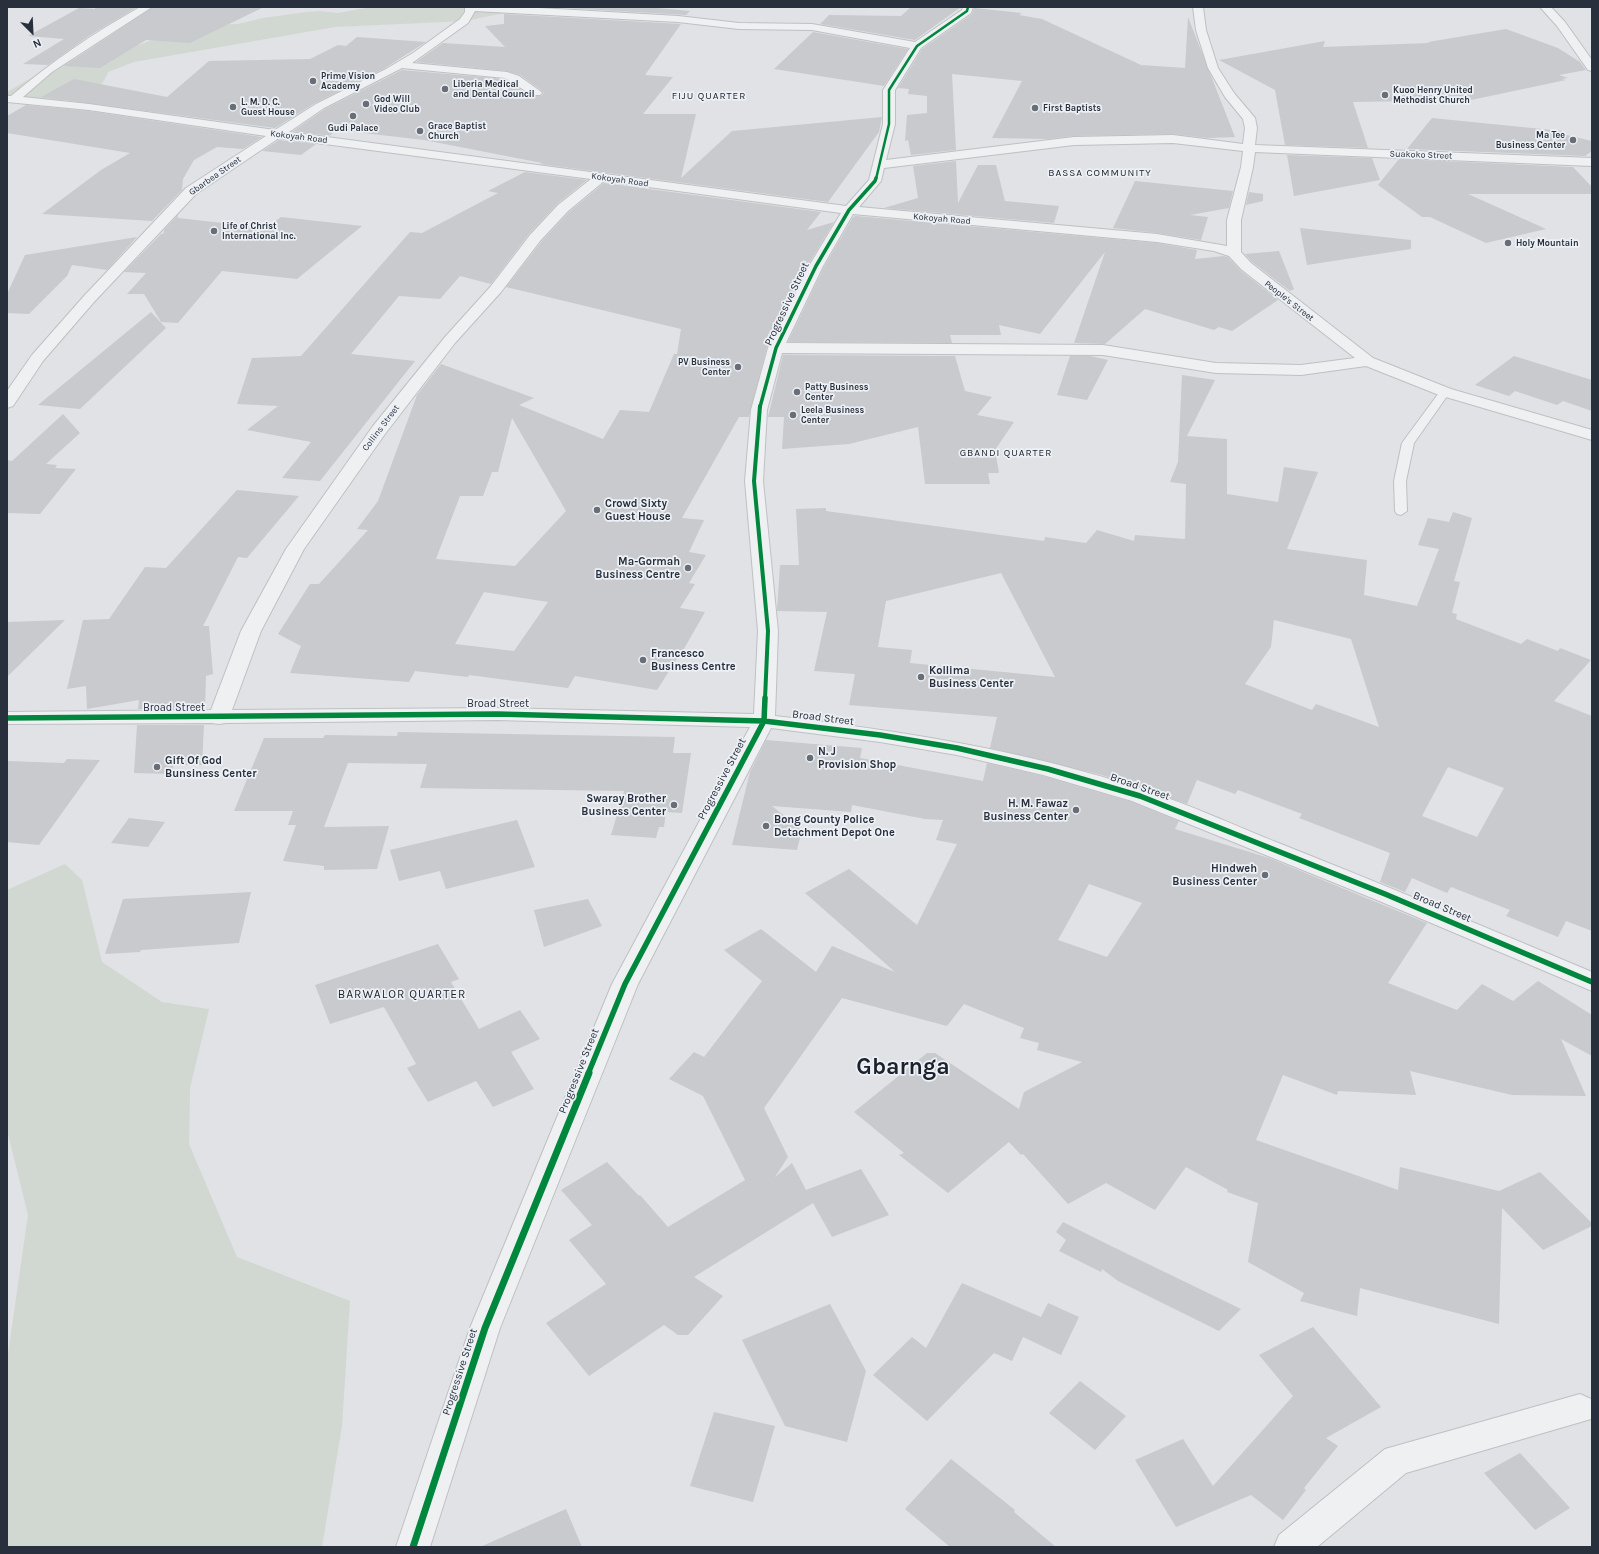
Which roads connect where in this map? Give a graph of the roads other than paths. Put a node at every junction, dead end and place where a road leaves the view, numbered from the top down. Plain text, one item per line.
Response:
1 (147, 7) edge
2 (968, 7) edge
3 (1198, 7) edge
4 (1545, 7) edge
5 (470, 8) edge
6 (917, 46) junction
7 (401, 65) junction
8 (1592, 68) edge
9 (536, 93) dead end
10 (10, 100) edge
11 (276, 134) junction
12 (1250, 148) junction
13 (1592, 162) edge
14 (878, 165) junction
15 (600, 178) junction
16 (848, 210) junction
17 (1234, 253) junction
18 (776, 348) junction
19 (1368, 362) junction
20 (1445, 392) junction
21 (7, 403) edge
22 (1592, 435) edge
23 (1401, 511) dead end
24 (7, 718) edge
25 (219, 718) junction
26 (764, 720) junction
27 (1592, 982) edge
28 (1580, 1409) dead end
29 (413, 1547) edge
30 (1291, 1547) edge

1 - 10 street
2 - 6 street, Progressive Street
3 - 12 street
4 - 8 street
5 - 6 street
5 - 7 street, Gbarbea Street
6 - 14 street, Progressive Street
7 - 9 street
7 - 11 street, Gbarbea Street
10 - 11 street, Kokoyah Road
11 - 15 street, Kokoyah Road
11 - 21 street, Gbarbea Street
12 - 13 street, Suakoko Street
12 - 14 street, Suakoko Street
12 - 17 street
14 - 16 street, Progressive Street
15 - 16 street, Kokoyah Road
15 - 25 street, Collins Street
16 - 17 street, Kokoyah Road
16 - 18 street, Progressive Street
17 - 19 street, People's Street
18 - 19 street
18 - 26 street, Progressive Street
19 - 20 street, People's Street
20 - 22 street, People's Street
20 - 23 lane
24 - 25 street, Broad Street
25 - 26 street, Broad Street
26 - 27 street, Broad Street
26 - 29 street, Progressive Street
28 - 30 street

